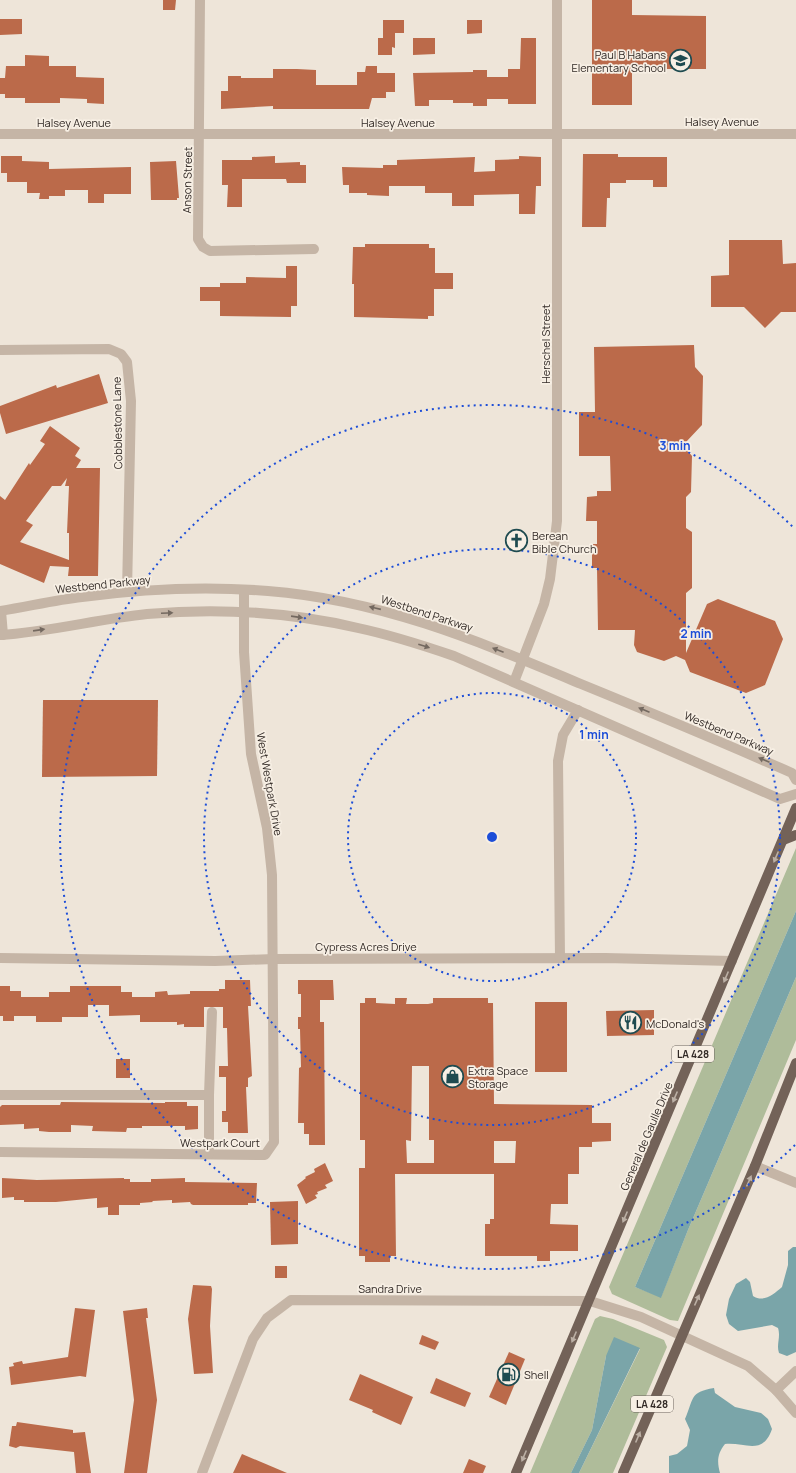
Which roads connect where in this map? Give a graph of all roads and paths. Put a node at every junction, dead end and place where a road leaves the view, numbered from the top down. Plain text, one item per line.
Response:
1 (200, 0) edge
2 (557, 0) edge
3 (557, 133) junction
4 (0, 134) edge
5 (199, 134) junction
6 (796, 134) edge
7 (314, 249) dead end
8 (0, 350) edge
9 (244, 590) junction
10 (127, 592) junction
11 (0, 611) edge
12 (243, 613) junction
13 (2, 635) edge
14 (524, 660) junction
15 (514, 682) junction
16 (578, 710) junction
17 (796, 780) edge
18 (796, 794) edge
19 (796, 808) edge
20 (796, 835) edge
21 (783, 840) junction
22 (0, 958) edge
23 (560, 958) junction
24 (274, 959) junction
25 (732, 961) junction
26 (212, 1012) dead end
27 (796, 1063) edge
28 (209, 1094) junction
29 (0, 1095) edge
30 (0, 1152) edge
31 (209, 1154) junction
32 (755, 1166) junction
33 (796, 1183) edge
34 (590, 1301) junction
35 (681, 1336) junction
36 (796, 1371) edge
37 (776, 1390) junction
38 (796, 1413) edge
39 (202, 1473) edge
40 (516, 1473) edge
41 (623, 1473) edge

1 - 5 street, Anson Street
2 - 3 street, Herschel Street
3 - 5 street, Halsey Avenue
3 - 6 street, Halsey Avenue
3 - 14 street, Herschel Street
4 - 5 street, Halsey Avenue
5 - 7 street, Anson Street
8 - 10 street, Cobblestone Lane
9 - 10 street, Westbend Parkway
9 - 12 street, West Westpark Drive
14 -> 9 street, Westbend Parkway
10 - 11 street, Westbend Parkway
11 - 13 street
13 -> 12 street
12 -> 15 street
12 - 24 street, West Westpark Drive
14 - 15 street, Herschel Street
17 -> 14 street, Westbend Parkway
15 - 16 street
16 - 18 street
16 - 23 street
19 - 21 main road, General de Gaulle Drive / LA 428
20 - 21 main road
21 -> 25 main road, General de Gaulle Drive / LA 428
22 - 24 street, Cypress Acres Drive
23 - 24 street, Cypress Acres Drive
23 - 25 street, Cypress Acres Drive
24 - 31 street, Westpark Court
25 -> 34 main road, General de Gaulle Drive / LA 428
26 - 28 street
27 - 32 main road, LA 428
28 - 29 street
28 - 31 street
30 - 31 street, Westpark Court
32 - 33 street
35 -> 32 main road, LA 428
34 - 35 street, Sandra Drive
34 - 39 street, Sandra Drive
34 -> 40 main road, General de Gaulle Drive / LA 428
35 - 37 street, Sandra Drive
41 -> 35 main road, LA 428
36 - 37 street
37 - 38 street, Sandra Drive

